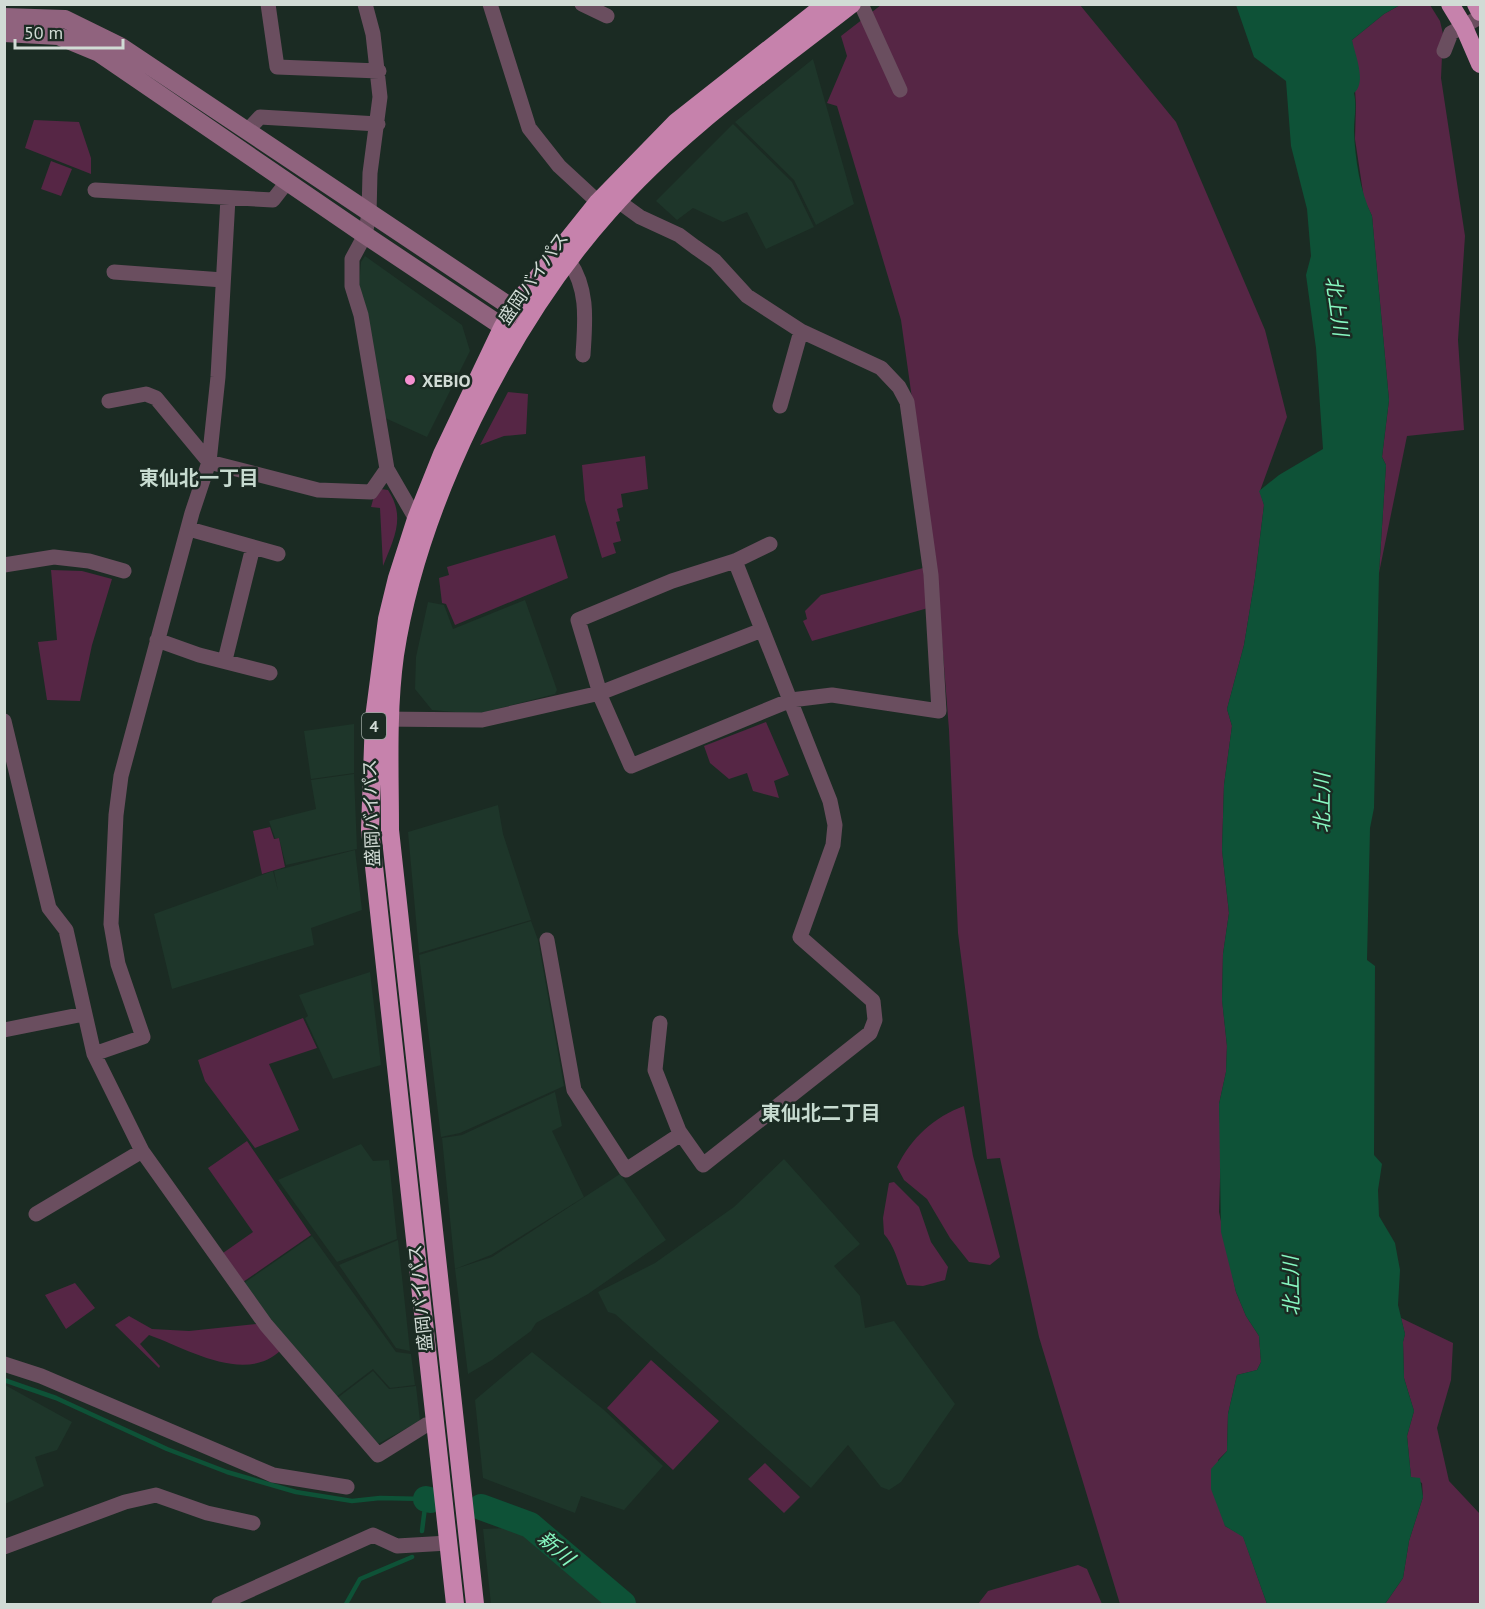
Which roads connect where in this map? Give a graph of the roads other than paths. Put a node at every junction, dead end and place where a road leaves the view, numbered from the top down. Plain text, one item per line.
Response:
1 (268, 4) edge
2 (365, 4) edge
3 (490, 4) edge
4 (582, 4) edge
5 (852, 4) edge
6 (861, 4) edge
7 (1476, 4) edge
8 (831, 11) edge
9 (1480, 12) edge
10 (1456, 14) edge
11 (607, 16) dead end
12 (4, 17) edge
13 (1480, 17) edge
14 (4, 33) edge
15 (1444, 51) dead end
16 (1480, 64) edge
17 (379, 71) junction
18 (900, 90) dead end
19 (378, 124) junction
20 (247, 131) junction
21 (287, 182) junction
22 (95, 190) dead end
23 (228, 198) junction
24 (618, 201) junction
25 (598, 202) junction
26 (369, 214) junction
27 (365, 235) junction
28 (569, 261) junction
29 (114, 272) dead end
30 (223, 280) junction
31 (520, 313) junction
32 (801, 331) junction
33 (509, 332) junction
34 (583, 355) dead end
35 (109, 401) dead end
36 (780, 406) dead end
37 (209, 462) junction
38 (387, 469) junction
39 (416, 519) junction
40 (189, 529) junction
41 (770, 544) dead end
42 (253, 547) junction
43 (278, 554) dead end
44 (735, 561) junction
45 (4, 565) edge
46 (124, 571) dead end
47 (762, 630) junction
48 (157, 640) junction
49 (225, 660) junction
50 (270, 673) dead end
51 (600, 693) junction
52 (791, 700) junction
53 (382, 719) junction
54 (4, 720) edge
55 (547, 940) dead end
56 (84, 1014) junction
57 (660, 1023) dead end
58 (4, 1030) edge
59 (94, 1054) junction
60 (681, 1134) junction
61 (142, 1151) junction
62 (36, 1214) dead end
63 (4, 1364) edge
64 (436, 1424) junction
65 (347, 1487) dead end
66 (253, 1523) dead end
67 (448, 1543) junction
68 (4, 1547) edge
69 (219, 1605) edge
70 (455, 1605) edge
71 (475, 1605) edge

1 - 17 street
2 - 17 street
3 - 25 street
4 - 11 street
5 - 8 highway, 盛岡バイパス / 4
6 - 18 street
7 - 9 highway
8 - 24 highway, 盛岡バイパス / 4
8 - 25 highway, 盛岡バイパス / 4
10 - 13 street
10 - 15 street
10 - 16 highway
12 - 20 street
14 - 21 street
17 - 19 street
19 - 20 street
19 - 26 street
20 - 26 street
21 - 23 street
21 - 27 street
22 - 23 street
23 - 30 street
24 - 28 highway, 盛岡バイパス / 4
24 - 32 street
25 - 31 highway, 盛岡バイパス / 4
26 - 27 street
26 - 31 street
27 - 33 street
27 - 38 street
28 - 31 highway, 盛岡バイパス / 4
28 - 34 street
29 - 30 street
30 - 37 street
31 - 33 highway, 盛岡バイパス / 4
32 - 36 street
32 - 52 street
33 - 39 highway, 盛岡バイパス / 4
33 - 53 highway, 盛岡バイパス / 4
35 - 37 street
37 - 38 street
37 - 40 street
38 - 39 street
39 - 53 highway, 盛岡バイパス / 4
40 - 42 street
40 - 48 street
41 - 44 street
42 - 43 street
42 - 49 street
44 - 47 street
44 - 51 street
45 - 46 street
47 - 51 street
47 - 52 street
48 - 49 street
48 - 59 street
49 - 50 street
51 - 52 street
51 - 53 street
52 - 60 street
53 - 64 highway, 盛岡バイパス / 4
53 - 71 highway, 盛岡バイパス / 4
54 - 56 street
55 - 60 street
56 - 58 street
56 - 59 street
57 - 60 street
59 - 61 street
61 - 62 street
61 - 64 street
63 - 65 street
64 - 67 highway, 盛岡バイパス / 4
66 - 68 street
67 - 69 street
67 - 70 highway, 盛岡バイパス / 4

